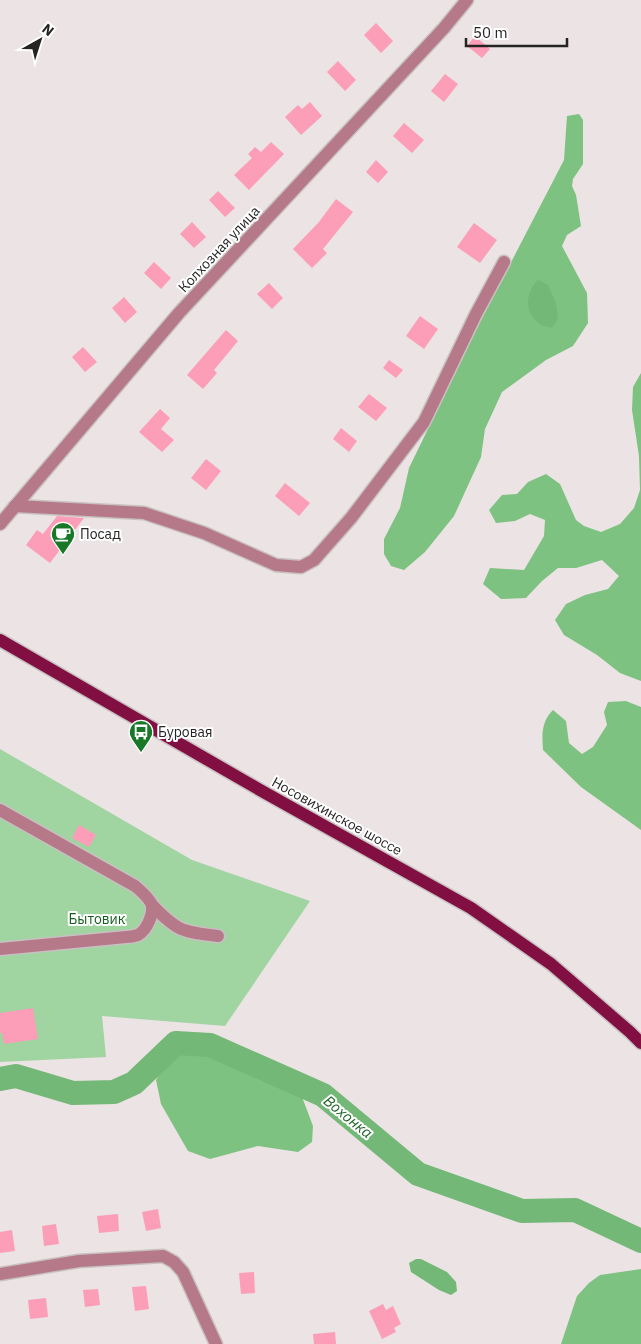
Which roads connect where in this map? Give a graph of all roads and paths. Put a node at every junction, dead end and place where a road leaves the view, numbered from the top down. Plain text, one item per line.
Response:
1 (467, 0) edge
2 (504, 262) dead end
3 (15, 506) junction
4 (0, 524) edge
5 (0, 640) edge
6 (0, 810) edge
7 (152, 905) junction
8 (218, 936) dead end
9 (0, 949) edge
10 (641, 1043) edge
11 (0, 1274) edge
12 (216, 1344) edge

1 - 3 street, Колхозная улица
2 - 3 street
3 - 4 street, Колхозная улица
5 - 10 main road, Носовихинское шоссе
6 - 7 street
7 - 8 street
7 - 9 street
11 - 12 street

